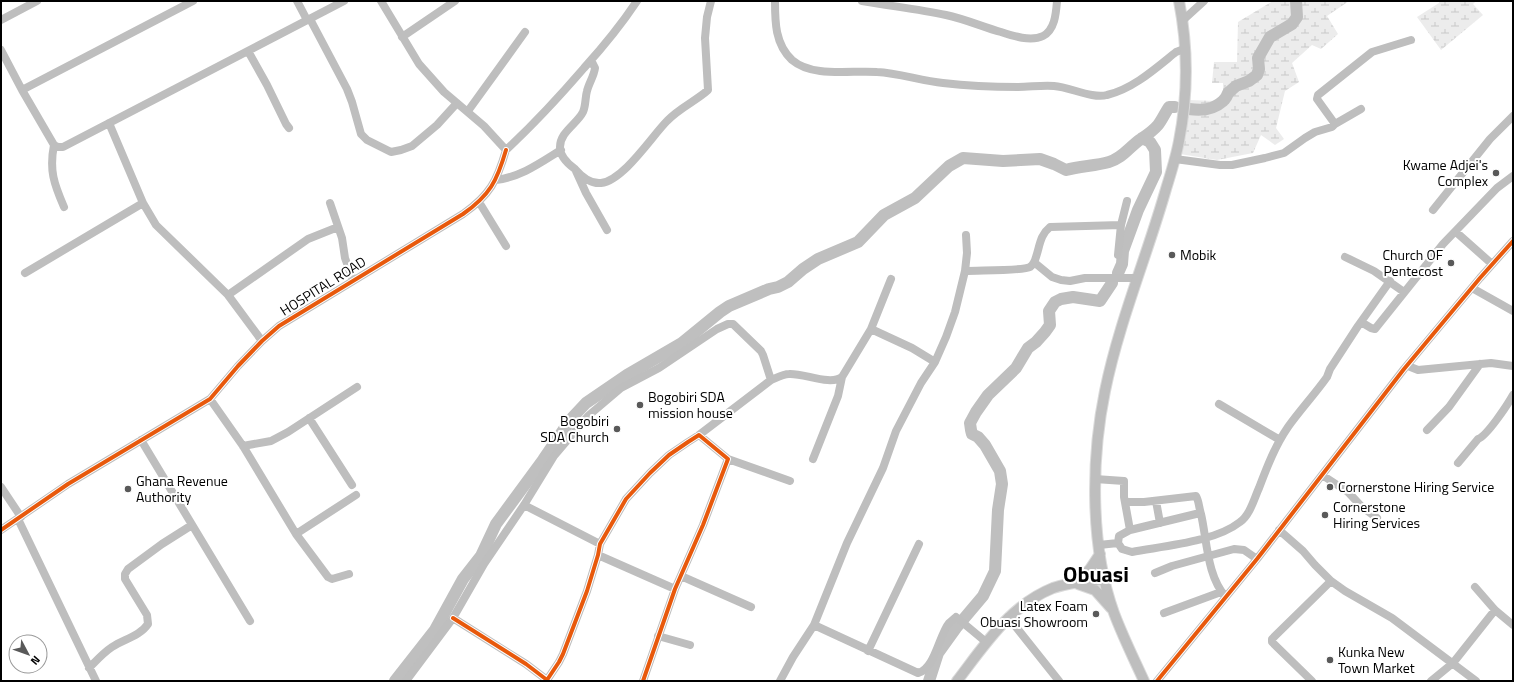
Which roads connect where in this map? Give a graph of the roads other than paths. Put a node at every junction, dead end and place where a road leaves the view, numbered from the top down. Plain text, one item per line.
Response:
1 (37, 1) edge
2 (193, 1) edge
3 (297, 1) edge
4 (344, 1) edge
5 (381, 1) edge
6 (455, 1) edge
7 (637, 1) edge
8 (711, 1) edge
9 (775, 1) edge
10 (862, 1) edge
11 (1057, 1) edge
12 (1178, 1) edge
13 (1204, 1) edge
14 (308, 19) junction
15 (1, 20) edge
16 (1182, 21) junction
17 (525, 32) dead end
18 (402, 37) junction
19 (1411, 40) dead end
20 (1184, 49) junction
21 (1, 50) edge
22 (248, 51) junction
23 (591, 60) junction
24 (22, 90) junction
25 (457, 103) junction
26 (1362, 109) dead end
27 (468, 111) junction
28 (1513, 116) edge
29 (109, 123) junction
30 (1335, 124) junction
31 (289, 128) dead end
32 (54, 145) junction
33 (506, 150) junction
34 (560, 150) junction
35 (1175, 159) junction
36 (575, 170) junction
37 (1513, 176) edge
38 (496, 180) junction
39 (1127, 201) dead end
40 (479, 202) junction
41 (143, 203) junction
42 (330, 203) dead end
43 (64, 207) dead end
44 (1433, 210) dead end
45 (1121, 225) junction
46 (338, 226) junction
47 (607, 230) dead end
48 (1456, 232) junction
49 (966, 235) dead end
50 (1513, 241) edge
51 (506, 246) dead end
52 (1118, 255) dead end
53 (1345, 257) dead end
54 (1035, 263) junction
55 (1492, 264) junction
56 (965, 271) junction
57 (25, 273) dead end
58 (1138, 278) junction
59 (891, 279) dead end
60 (353, 280) junction
61 (1390, 281) junction
62 (1472, 288) junction
63 (1404, 292) junction
64 (228, 296) junction
65 (1513, 311) edge
66 (1361, 322) junction
67 (871, 329) junction
68 (262, 341) junction
69 (935, 362) junction
70 (1480, 364) junction
71 (1408, 366) junction
72 (1513, 366) edge
73 (842, 377) junction
74 (771, 380) junction
75 (357, 387) dead end
76 (1513, 395) edge
77 (210, 399) junction
78 (1219, 404) dead end
79 (309, 418) junction
80 (1427, 430) dead end
81 (699, 436) junction
82 (141, 440) junction
83 (1280, 440) junction
84 (243, 446) junction
85 (728, 459) junction
86 (813, 459) dead end
87 (1458, 463) dead end
88 (1322, 475) junction
89 (1095, 479) junction
90 (790, 482) dead end
91 (352, 484) dead end
92 (1, 486) edge
93 (356, 495) dead end
94 (1156, 501) junction
95 (1125, 502) junction
96 (524, 505) junction
97 (1200, 514) junction
98 (20, 518) junction
99 (1377, 518) dead end
100 (1160, 523) junction
101 (192, 525) junction
102 (1, 530) edge
103 (1130, 530) junction
104 (1279, 530) junction
105 (296, 534) junction
106 (1206, 538) junction
107 (1118, 543) junction
108 (600, 544) junction
109 (919, 544) dead end
110 (1100, 549) junction
111 (598, 555) junction
112 (1209, 556) junction
113 (1257, 559) junction
114 (1155, 573) dead end
115 (349, 574) dead end
116 (681, 576) junction
117 (1104, 579) junction
118 (1331, 581) junction
119 (1075, 582) junction
120 (1475, 587) dead end
121 (675, 589) junction
122 (1224, 594) junction
123 (751, 607) dead end
124 (1495, 610) junction
125 (1114, 612) junction
126 (1164, 614) dead end
127 (453, 618) junction
128 (1008, 618) junction
129 (250, 621) dead end
130 (814, 625) junction
131 (1513, 626) edge
132 (658, 636) junction
133 (986, 642) junction
134 (690, 645) dead end
135 (868, 651) junction
136 (1453, 663) junction
137 (89, 668) junction
138 (547, 680) edge
139 (96, 681) edge
140 (406, 681) edge
141 (643, 681) edge
142 (780, 681) edge
143 (957, 681) edge
144 (1059, 681) edge
145 (1144, 681) edge
146 (1157, 681) edge
147 (1312, 681) edge
148 (1431, 681) edge
149 (1476, 681) edge

1 - 15 street
2 - 24 street
3 - 14 street
4 - 14 street
5 - 18 street
6 - 18 street
7 - 23 street
8 - 36 street
9 - 20 street
10 - 11 street
12 - 16 main road
13 - 16 street
14 - 22 street
14 - 25 street
16 - 20 main road
17 - 27 street
18 - 25 street
19 - 30 street
20 - 35 main road
21 - 24 street
22 - 29 street
22 - 31 street
23 - 33 street
23 - 34 street
24 - 32 street
25 - 27 street
26 - 30 street
27 - 33 street
28 - 44 street
29 - 32 street
29 - 41 street
30 - 35 street
32 - 43 street
33 - 38 street, HOSPITAL ROAD
34 - 36 street
34 - 38 street
35 - 58 main road
36 - 47 street
37 - 48 street
38 - 40 street, HOSPITAL ROAD
39 - 45 street
40 - 51 street
40 - 60 street, HOSPITAL ROAD
41 - 57 street
41 - 64 street
42 - 46 street
45 - 52 street
45 - 54 street
46 - 60 street
46 - 64 street
48 - 55 street
48 - 63 street
49 - 56 street
50 - 55 street
53 - 61 street
54 - 56 street
54 - 58 street
55 - 62 street
56 - 69 street
58 - 89 main road
59 - 67 street
60 - 68 street, HOSPITAL ROAD
61 - 63 street
61 - 66 street
62 - 65 street
62 - 71 street
63 - 66 street
64 - 68 street
66 - 83 street
67 - 69 street
67 - 73 street
68 - 77 street, HOSPITAL ROAD
69 - 130 street
70 - 71 street
70 - 72 street
70 - 80 street
71 - 88 street
73 - 74 street
73 - 86 street
74 - 81 street
74 - 96 street
75 - 79 street
76 - 87 street
77 - 82 street, HOSPITAL ROAD
77 - 84 street
78 - 83 street
79 - 84 street
79 - 91 street
81 - 85 street
81 - 108 street
82 - 98 street, HOSPITAL ROAD
82 - 101 street
83 - 106 street
84 - 105 street
85 - 90 street
85 - 116 street
88 - 99 street
88 - 104 street
89 - 95 street
89 - 110 main road
92 - 98 street
93 - 105 street
94 - 95 street
94 - 97 street
94 - 100 street
95 - 103 street
96 - 108 street
96 - 127 street
97 - 100 street
97 - 106 street
98 - 102 street, HOSPITAL ROAD
98 - 137 street
100 - 103 street
101 - 129 street
101 - 137 street
103 - 107 street
104 - 113 street
104 - 118 street
105 - 115 street
106 - 107 street
106 - 112 street
107 - 110 street
108 - 111 street
109 - 135 street
110 - 117 main road
110 - 119 main road
111 - 121 street
111 - 138 street
112 - 113 street
112 - 114 street
112 - 122 street
113 - 122 street
116 - 121 street
116 - 123 street
117 - 119 main road
117 - 125 main road
118 - 136 street
118 - 147 street
119 - 125 main road
119 - 128 main road
120 - 124 street
121 - 132 street
122 - 126 street
122 - 146 street
124 - 131 street
124 - 136 street
125 - 145 main road
127 - 138 street
127 - 140 street
128 - 133 main road
128 - 144 street
130 - 135 street
130 - 142 street
132 - 134 street
132 - 141 street
133 - 135 street
133 - 143 main road
136 - 148 street
136 - 149 street
137 - 139 street

